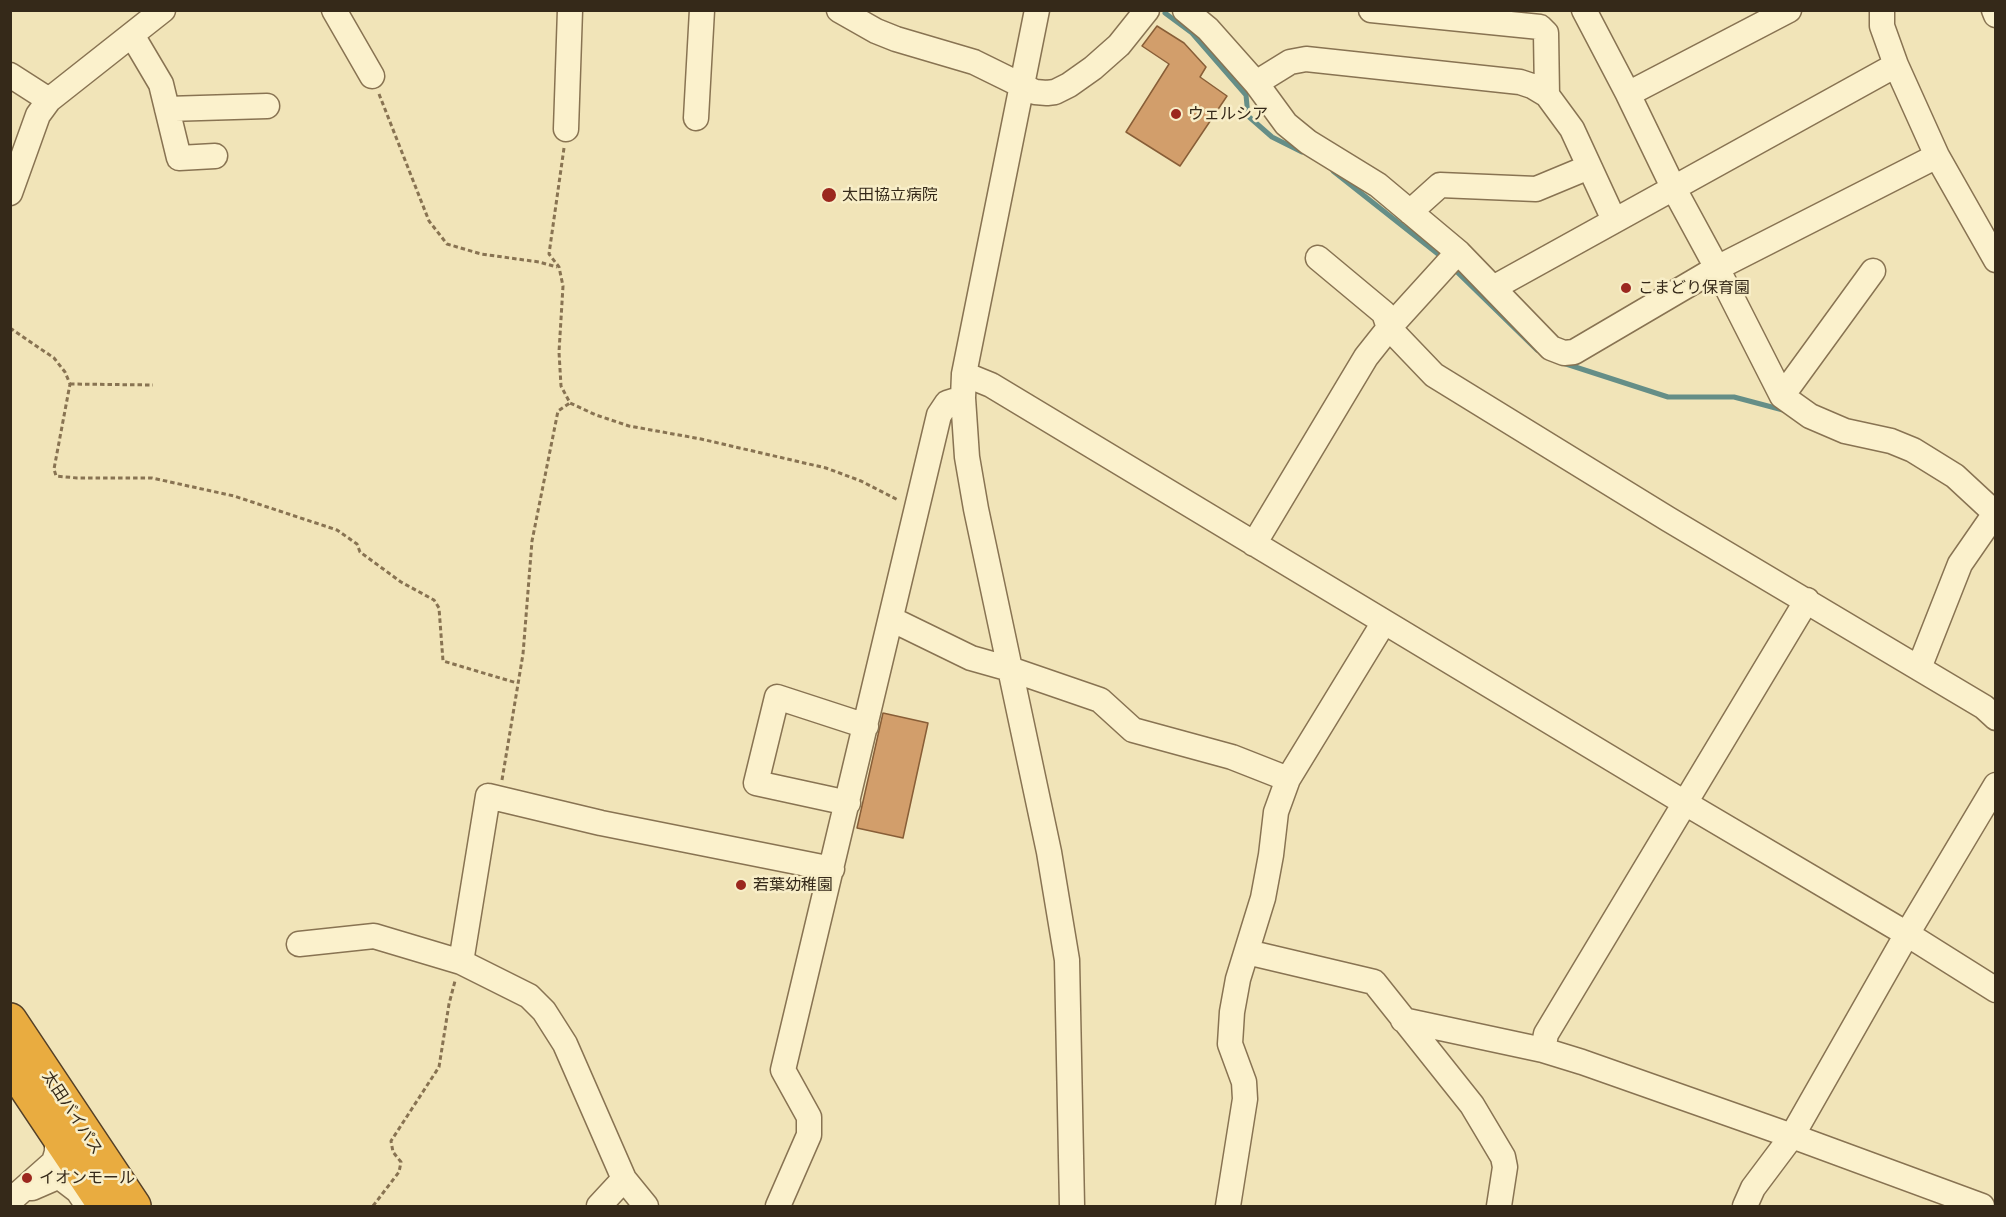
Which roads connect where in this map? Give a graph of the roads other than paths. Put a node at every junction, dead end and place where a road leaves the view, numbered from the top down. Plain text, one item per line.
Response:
1 (163, 10) edge
2 (334, 10) edge
3 (570, 10) edge
4 (702, 10) edge
5 (839, 10) edge
6 (1037, 10) edge
7 (1147, 10) edge
8 (1185, 10) edge
9 (1371, 10) edge
10 (1584, 10) edge
11 (1789, 10) edge
12 (1882, 10) edge
13 (1994, 10) edge
14 (1995, 15) edge
15 (132, 35) junction
16 (1896, 65) junction
17 (10, 75) edge
18 (372, 76) road end
19 (1256, 83) junction
20 (1022, 86) junction
21 (1628, 94) junction
22 (1547, 95) junction
23 (49, 100) junction
24 (267, 105) dead end
25 (168, 110) junction
26 (696, 118) dead end
27 (566, 129) road end
28 (215, 156) dead end
29 (1937, 156) junction
30 (1589, 167) junction
31 (1673, 187) junction
32 (10, 193) edge
33 (1410, 212) junction
34 (1614, 220) junction
35 (1458, 252) junction
36 (1318, 258) dead end
37 (1995, 260) edge
38 (1717, 268) junction
39 (1873, 271) dead end
40 (1493, 288) junction
41 (1389, 328) junction
42 (964, 374) junction
43 (1782, 396) junction
44 (963, 398) junction
45 (1995, 513) edge
46 (1254, 544) junction
47 (1806, 600) junction
48 (891, 619) junction
49 (1384, 622) junction
50 (1919, 668) junction
51 (1010, 669) junction
52 (1995, 718) edge
53 (866, 726) junction
54 (1288, 779) junction
55 (1995, 785) edge
56 (848, 803) junction
57 (1685, 803) junction
58 (832, 869) junction
59 (1906, 934) junction
60 (299, 944) dead end
61 (1247, 952) junction
62 (460, 962) junction
63 (1995, 990) edge
64 (10, 1020) edge
65 (1403, 1020) junction
66 (1543, 1050) junction
67 (10, 1064) edge
68 (57, 1135) junction
69 (1792, 1136) junction
70 (624, 1179) junction
71 (16, 1197) edge
72 (88, 1206) edge
73 (105, 1206) edge
74 (134, 1206) edge
75 (599, 1206) edge
76 (646, 1206) edge
77 (778, 1206) edge
78 (1072, 1206) edge
79 (1228, 1206) edge
80 (1499, 1206) edge
81 (1746, 1206) edge
82 (1982, 1206) edge

1 - 15 street
2 - 18 street
3 - 27 street
4 - 26 street
5 - 20 street
6 - 20 street
7 - 20 street
8 - 19 street
9 - 22 street
10 - 21 street
11 - 21 street
12 - 16 street
13 - 14 street
15 - 23 street
15 - 25 street
16 - 29 street
16 - 31 street
17 - 23 street
19 - 22 street
19 - 33 street
20 - 42 street
21 - 31 street
22 - 30 street
23 - 32 street
24 - 25 street
25 - 28 street
29 - 37 street
29 - 38 street
30 - 33 street
30 - 34 street
31 - 34 street
31 - 38 street
33 - 35 street
34 - 40 street
35 - 40 street
35 - 41 street
36 - 41 street
38 - 40 street
38 - 43 street
39 - 43 street
41 - 46 street
41 - 47 street
42 - 44 street
42 - 46 street
43 - 45 street
44 - 48 street
44 - 51 street
45 - 50 street
46 - 49 street
47 - 50 street
47 - 57 street
48 - 51 street
48 - 53 street
49 - 54 street
49 - 57 street
50 - 52 street
51 - 54 street
51 - 78 street
53 - 56 street
53 - 56 street
54 - 61 street
55 - 59 street
56 - 58 street
57 - 59 street
57 - 66 street
58 - 62 street
58 - 77 street
59 - 63 street
59 - 69 street
60 - 62 street
61 - 65 street
61 - 79 street
62 - 70 street
64 - 74 highway, 太田バイパス
65 - 66 street
65 - 80 street
66 - 69 street
67 - 68 highway, 太田バイパス
68 - 71 street
68 - 73 highway, 太田バイパス
69 - 81 street
69 - 82 street
70 - 75 street
70 - 76 street
71 - 72 street

